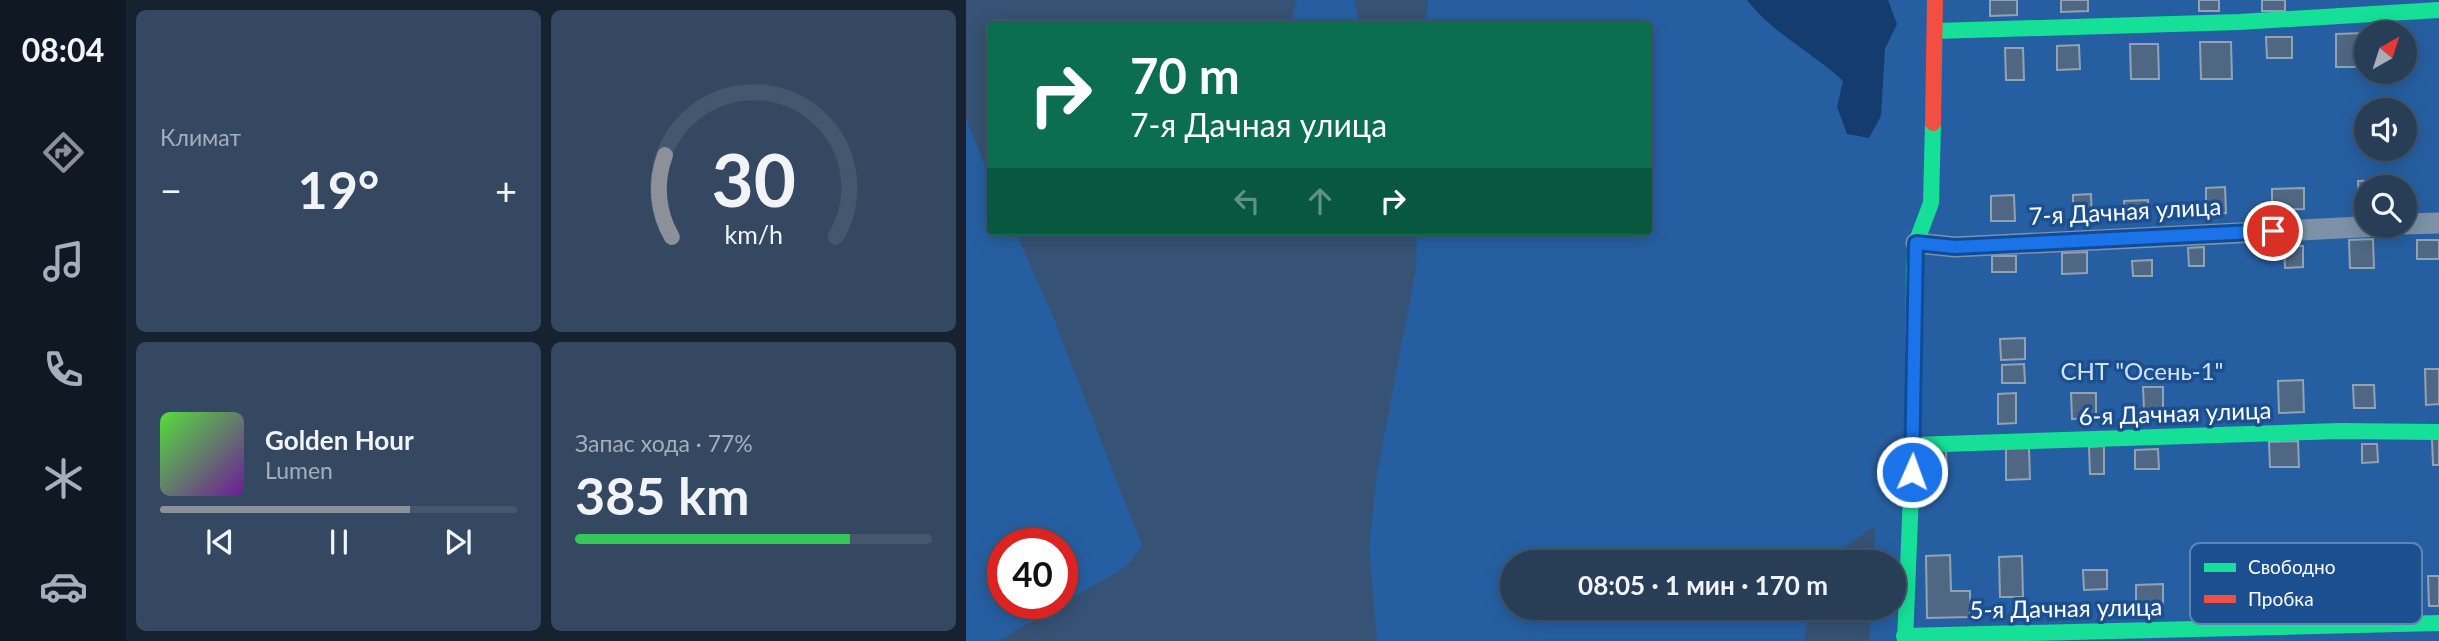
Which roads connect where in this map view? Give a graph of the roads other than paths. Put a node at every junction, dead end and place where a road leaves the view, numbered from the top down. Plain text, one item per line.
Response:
1 (1935, 0) edge
2 (2439, 10) edge
3 (1936, 31) junction
4 (2439, 223) edge
5 (2417, 224) edge
6 (2354, 227) edge
7 (1916, 243) junction
8 (2439, 432) edge
9 (1913, 445) junction
10 (2403, 624) edge
11 (1905, 638) edge

1 - 3 street
2 - 3 street
3 - 7 street
4 - 5 street
6 - 7 street, 7-я Дачная улица
7 - 9 street
8 - 9 street, 6-я Дачная улица
9 - 11 street
10 - 11 street, 5-я Дачная улица

